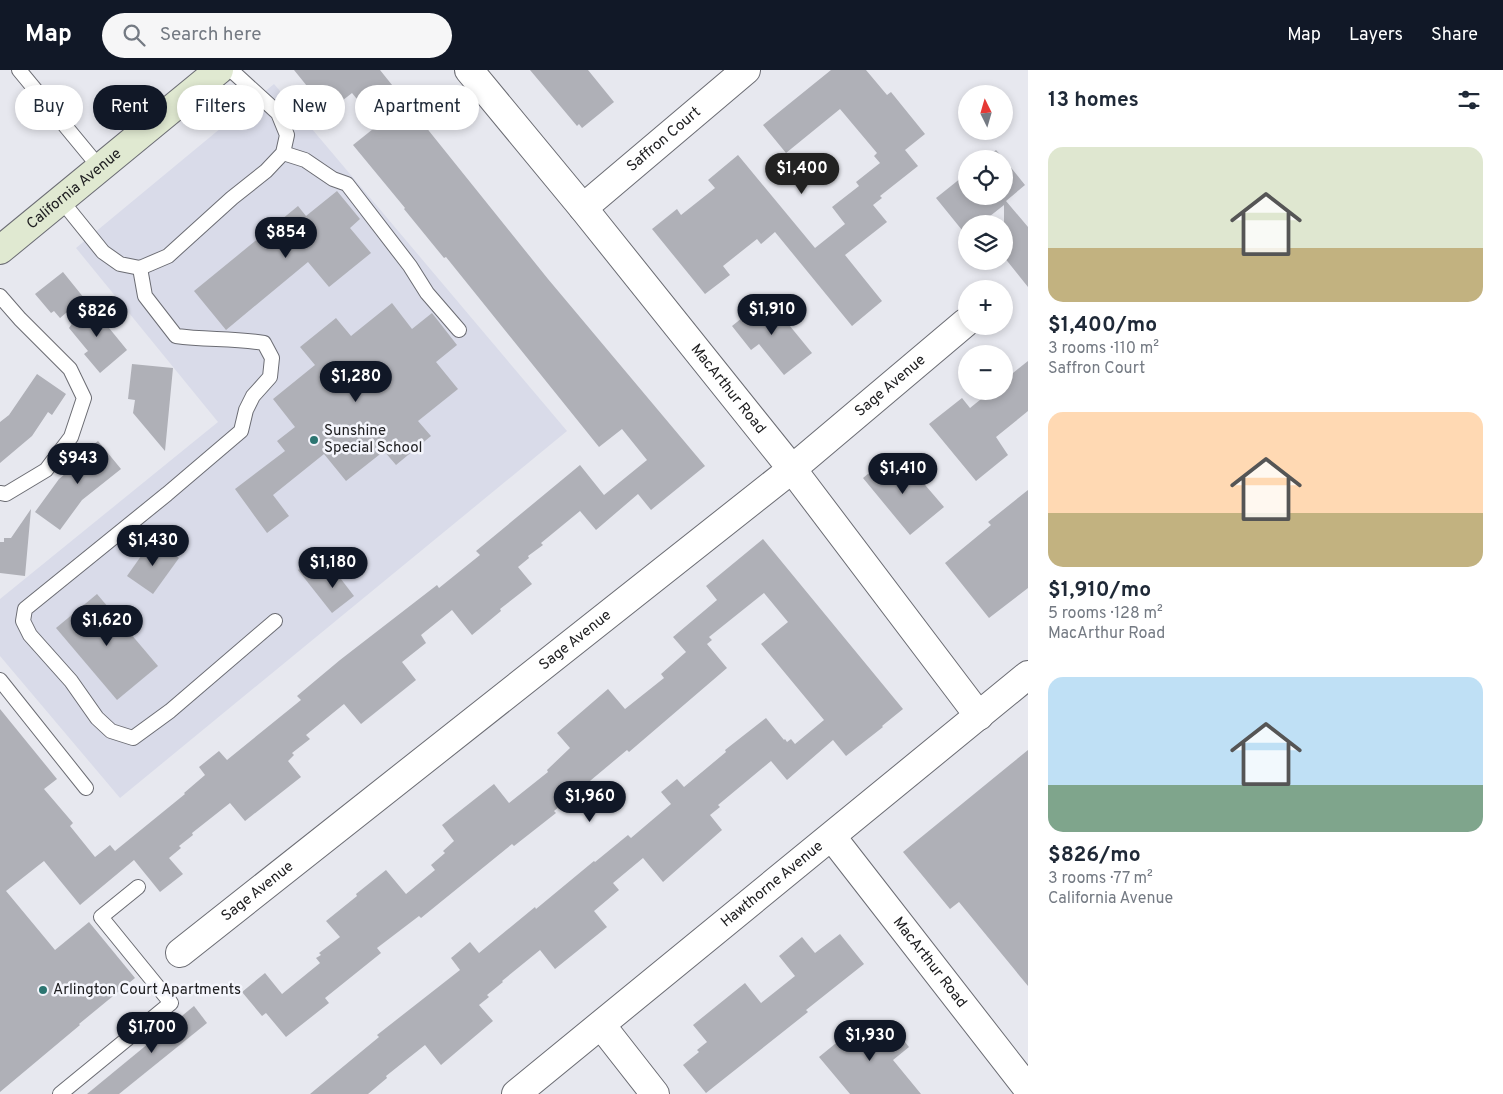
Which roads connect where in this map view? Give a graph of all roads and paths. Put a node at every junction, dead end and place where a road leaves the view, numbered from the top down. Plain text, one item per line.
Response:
1 (20, 70) edge
2 (219, 70) edge
3 (231, 70) edge
4 (469, 70) edge
5 (746, 70) edge
6 (283, 153) junction
7 (100, 168) junction
8 (61, 200) junction
9 (583, 208) junction
10 (0, 250) edge
11 (140, 268) junction
12 (0, 296) edge
13 (958, 329) edge
14 (458, 330) dead end
15 (792, 469) junction
16 (0, 493) edge
17 (275, 621) dead end
18 (1028, 675) edge
19 (0, 680) edge
20 (979, 716) junction
21 (86, 788) dead end
22 (832, 837) junction
23 (138, 887) dead end
24 (180, 953) dead end
25 (601, 1024) junction
26 (1028, 1088) edge
27 (60, 1094) edge
28 (516, 1094) edge
29 (655, 1094) edge

1 - 7 lane
2 - 7 main road, California Avenue
3 - 6 lane
4 - 9 street, MacArthur Road
5 - 9 street, Saffron Court
6 - 11 lane
6 - 14 lane
7 - 8 main road, California Avenue
8 - 10 main road, California Avenue
8 - 11 lane
9 - 15 street, MacArthur Road
11 - 17 lane
12 - 16 lane
13 - 15 street, Sage Avenue
15 - 20 street, MacArthur Road
15 - 24 street, Sage Avenue
18 - 20 street, Hawthorne Avenue
19 - 21 lane
20 - 22 street, Hawthorne Avenue
22 - 25 street, Hawthorne Avenue
22 - 26 street, MacArthur Road
23 - 27 lane
25 - 28 street, Hawthorne Avenue
25 - 29 street

